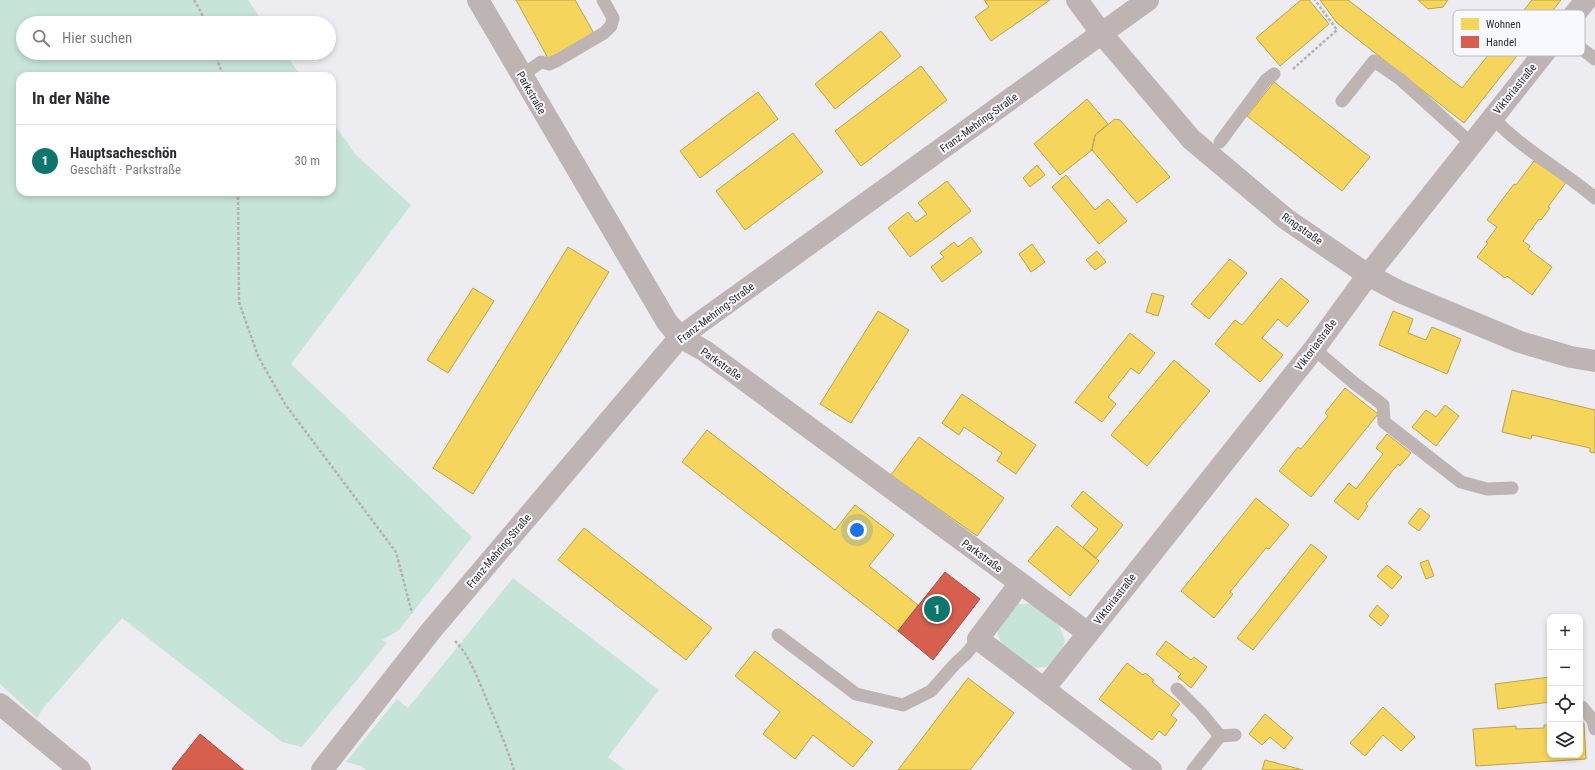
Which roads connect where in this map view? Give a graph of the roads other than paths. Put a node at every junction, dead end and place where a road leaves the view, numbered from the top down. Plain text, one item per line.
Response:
1 (478, 0) edge
2 (603, 0) edge
3 (1077, 0) edge
4 (1148, 0) edge
5 (1586, 0) edge
6 (1578, 10) edge
7 (1102, 34) junction
8 (1585, 52) edge
9 (1542, 56) edge
10 (1595, 60) edge
11 (1274, 74) road end
12 (521, 76) junction
13 (1342, 101) dead end
14 (1492, 118) junction
15 (1220, 142) dead end
16 (1472, 144) junction
17 (1595, 198) edge
18 (1368, 275) junction
19 (680, 337) junction
20 (1314, 349) junction
21 (1595, 361) edge
22 (1512, 488) dead end
23 (1020, 583) junction
24 (1088, 633) junction
25 (778, 635) dead end
26 (978, 639) junction
27 (1044, 689) junction
28 (1177, 689) dead end
29 (0, 704) edge
30 (1583, 708) edge
31 (1595, 729) edge
32 (1234, 735) dead end
33 (1220, 736) junction
34 (80, 770) edge
35 (322, 770) edge
36 (1151, 770) edge
37 (1193, 770) edge

1 - 12 street, Parkstraße
2 - 12 lane
3 - 7 street, Ringstraße
4 - 7 street, Franz-Mehring-Straße
5 - 6 street, Viktoriastraße
7 - 18 street, Ringstraße
7 - 19 street, Franz-Mehring-Straße
8 - 10 lane
9 - 14 street, Viktoriastraße
11 - 15 lane
12 - 19 street, Parkstraße
13 - 16 lane
14 - 16 street, Viktoriastraße
14 - 17 lane
16 - 18 street, Viktoriastraße
18 - 20 street, Viktoriastraße
18 - 21 street, Ringstraße
19 - 23 street, Parkstraße
19 - 35 street, Franz-Mehring-Straße
20 - 22 lane
20 - 24 street, Viktoriastraße
23 - 24 street, Parkstraße
23 - 26 street
24 - 27 street, Viktoriastraße
25 - 26 lane
26 - 27 street
27 - 36 street
28 - 33 lane
29 - 34 street
30 - 31 lane
32 - 33 lane
33 - 37 lane

